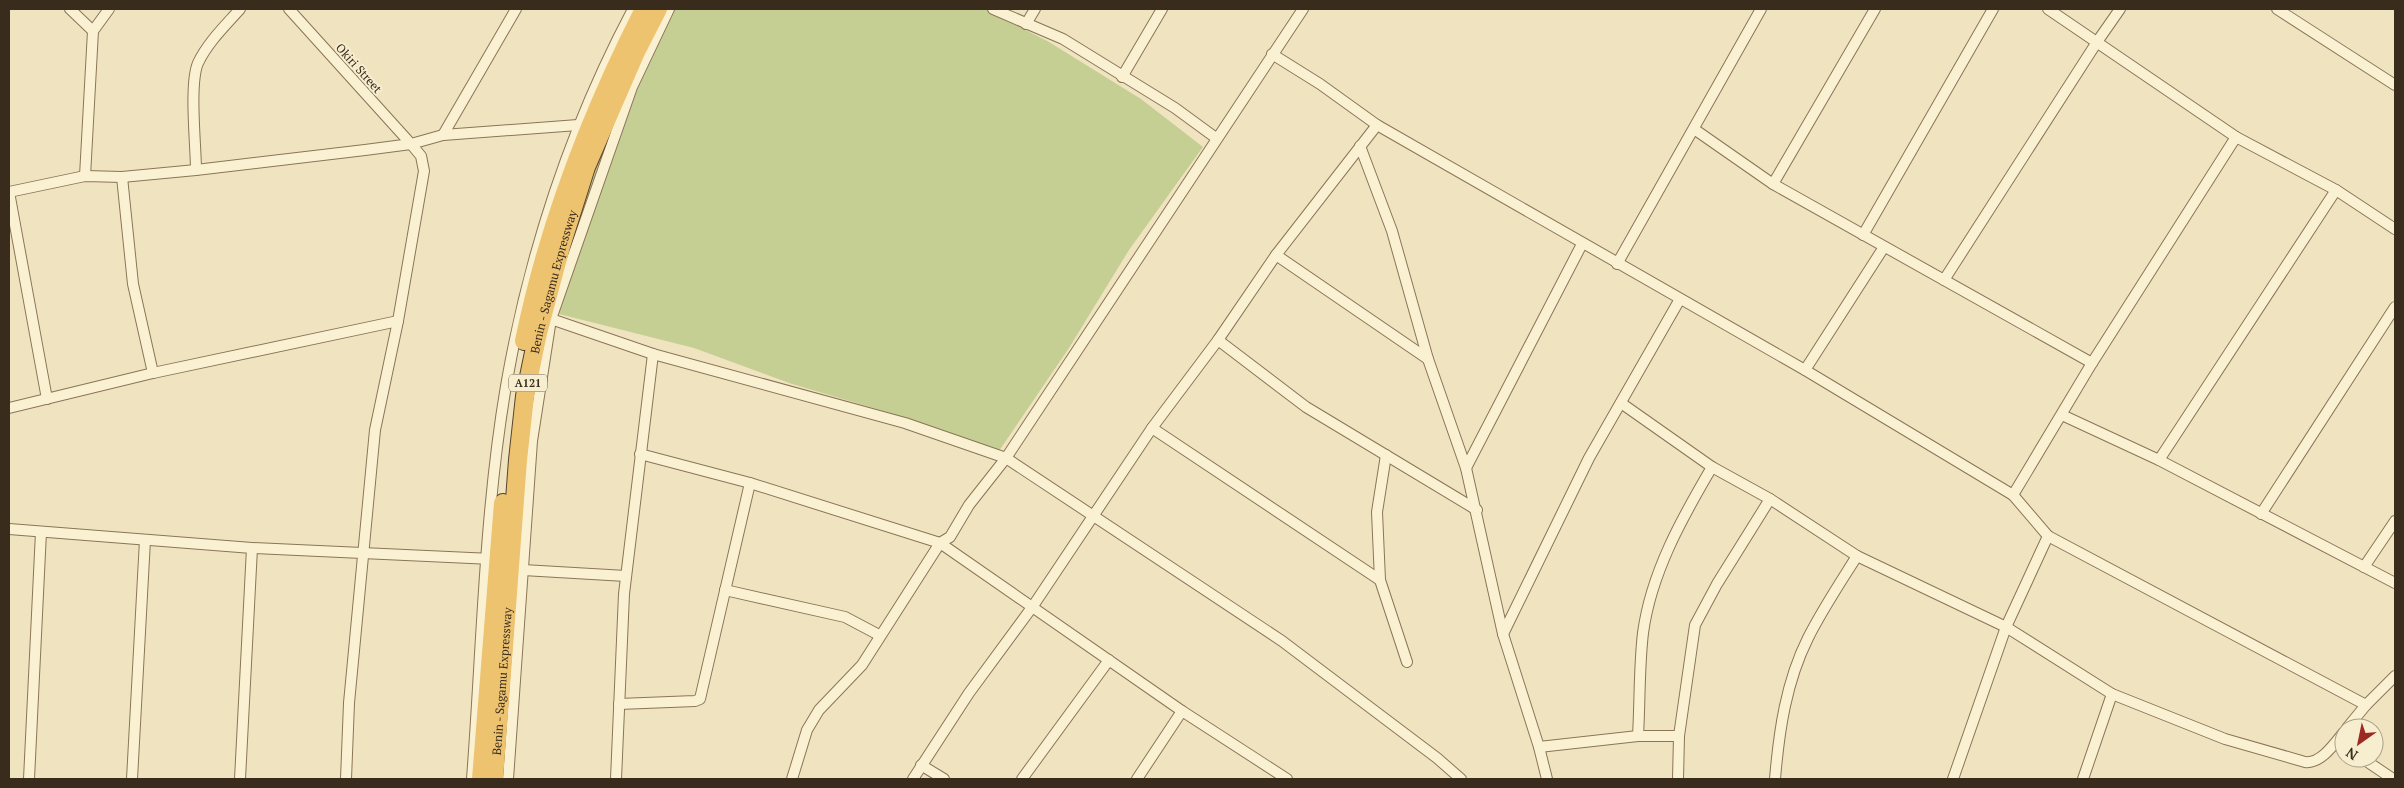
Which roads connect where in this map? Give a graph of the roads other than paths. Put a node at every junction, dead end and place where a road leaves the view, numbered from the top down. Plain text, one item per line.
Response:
1 (70, 9) edge
2 (109, 9) edge
3 (240, 9) edge
4 (289, 9) edge
5 (516, 9) edge
6 (633, 9) edge
7 (644, 9) edge
8 (658, 9) edge
9 (669, 9) edge
10 (993, 9) edge
11 (1035, 9) edge
12 (1162, 9) edge
13 (1303, 9) edge
14 (1761, 9) edge
15 (1875, 9) edge
16 (1993, 9) edge
17 (2048, 9) edge
18 (2120, 9) edge
19 (2277, 9) edge
20 (1026, 24) junction
21 (93, 31) junction
22 (2097, 42) junction
23 (1272, 54) junction
24 (1122, 77) junction
25 (2395, 85) edge
26 (578, 125) junction
27 (1377, 125) junction
28 (1694, 130) junction
29 (443, 135) junction
30 (2236, 136) junction
31 (1216, 138) junction
32 (411, 144) junction
33 (1360, 146) junction
34 (196, 170) junction
35 (85, 176) junction
36 (122, 177) junction
37 (1773, 184) junction
38 (2336, 190) junction
39 (2395, 229) edge
40 (1863, 236) junction
41 (1582, 244) junction
42 (1884, 247) junction
43 (1276, 255) junction
44 (1617, 264) junction
45 (1944, 280) junction
46 (1680, 299) junction
47 (2395, 307) edge
48 (551, 319) junction
49 (398, 321) junction
50 (1218, 340) junction
51 (653, 354) junction
52 (1428, 359) junction
53 (2092, 363) junction
54 (1805, 370) junction
55 (153, 373) junction
56 (47, 399) junction
57 (1621, 403) junction
58 (9, 408) edge
59 (2062, 415) junction
60 (1152, 428) junction
61 (640, 454) junction
62 (1386, 455) junction
63 (1006, 458) junction
64 (512, 459) junction
65 (2159, 460) junction
66 (1712, 467) junction
67 (1466, 468) junction
68 (750, 483) junction
69 (2012, 495) junction
70 (1770, 498) junction
71 (1477, 510) junction
72 (2261, 514) junction
73 (1092, 516) junction
74 (2395, 521) edge
75 (9, 529) edge
76 (41, 532) junction
77 (2048, 536) junction
78 (145, 540) junction
79 (940, 543) junction
80 (252, 548) junction
81 (362, 553) junction
82 (1856, 556) junction
83 (492, 559) junction
84 (2364, 567) junction
85 (523, 570) junction
86 (626, 576) junction
87 (1380, 580) junction
88 (2395, 583) edge
89 (726, 590) junction
90 (1033, 606) junction
91 (2006, 627) junction
92 (1503, 634) junction
93 (879, 635) junction
94 (1109, 660) junction
95 (1407, 662) dead end
96 (2395, 676) edge
97 (2112, 694) junction
98 (619, 704) junction
99 (2366, 705) junction
100 (1182, 711) junction
101 (2355, 718) edge
102 (1638, 736) junction
103 (1679, 736) junction
104 (1539, 747) junction
105 (2334, 747) edge
106 (922, 765) junction
107 (2377, 768) edge
108 (1281, 777) edge
109 (29, 779) edge
110 (132, 779) edge
111 (240, 779) edge
112 (346, 779) edge
113 (472, 779) edge
114 (481, 779) edge
115 (494, 779) edge
116 (508, 779) edge
117 (616, 779) edge
118 (792, 779) edge
119 (913, 779) edge
120 (944, 779) edge
121 (1022, 779) edge
122 (1137, 779) edge
123 (1461, 779) edge
124 (1546, 779) edge
125 (1678, 779) edge
126 (1775, 779) edge
127 (1954, 779) edge
128 (2083, 779) edge
129 (2393, 779) edge

1 - 21 street
2 - 21 street
3 - 34 street
4 - 32 street, Okiri Street
5 - 29 street
6 - 26 street
7 - 64 highway, A121
8 - 64 highway, Benin - Sagamu Expressway / A121
9 - 48 street
10 - 20 street
11 - 20 street
12 - 24 street
13 - 23 street
14 - 28 street
15 - 37 street
16 - 40 street
17 - 22 street
18 - 22 street
19 - 25 street
20 - 24 street
21 - 35 street
22 - 30 street
22 - 45 street
23 - 27 street
23 - 31 street
24 - 31 street
26 - 29 street
26 - 83 street
27 - 33 street
27 - 41 street
28 - 37 street
28 - 44 street
29 - 32 street
30 - 38 street
30 - 53 street
31 - 63 street
32 - 34 street
32 - 49 street, Okiri Street
33 - 43 street
33 - 52 street
34 - 36 street
35 - 36 street
35 - 56 street
36 - 55 street
37 - 40 street
38 - 39 street
38 - 65 street
40 - 42 street
41 - 44 street
41 - 67 street
42 - 45 street
42 - 54 street
43 - 50 street
43 - 52 street
44 - 46 street
45 - 53 street
46 - 54 street
46 - 57 street
47 - 72 street
48 - 51 street
48 - 85 street
49 - 55 street
49 - 81 street, Okiri Street
50 - 60 street
50 - 62 street
51 - 61 street
51 - 63 street
52 - 67 street
53 - 59 street
54 - 69 street
55 - 56 street
56 - 58 street
57 - 66 street
57 - 92 street
59 - 65 street
59 - 69 street
60 - 73 street
60 - 87 street
61 - 68 street
61 - 86 street
62 - 71 street
62 - 87 street
63 - 73 street
63 - 79 street
64 - 83 highway, A121
64 - 115 highway, Benin - Sagamu Expressway / A121
65 - 72 street
66 - 70 street
66 - 102 street
67 - 71 street
68 - 79 street
68 - 89 street
69 - 77 street
70 - 82 street
70 - 103 street
71 - 92 street
72 - 84 street
73 - 90 street
73 - 123 street
74 - 84 street
75 - 76 street
76 - 78 street
76 - 109 street
77 - 91 street
77 - 99 street
78 - 80 street
78 - 110 street
79 - 90 street
79 - 93 street
80 - 81 street
80 - 111 street
81 - 83 street
81 - 112 street, Okiri Street
82 - 91 street
82 - 126 street
83 - 113 street
83 - 114 highway, A121
84 - 88 street
85 - 86 street
85 - 116 street
86 - 98 street
87 - 95 street
89 - 93 street
89 - 98 street
90 - 94 street
90 - 106 street
91 - 97 street
91 - 127 street
92 - 104 street
93 - 118 street
94 - 100 street
94 - 121 street
96 - 99 street
97 - 105 street
97 - 128 street
98 - 117 street
99 - 101 street
100 - 108 street
100 - 122 street
102 - 103 street
102 - 104 street
103 - 125 street
104 - 124 street
106 - 119 street
106 - 120 street
107 - 129 street

